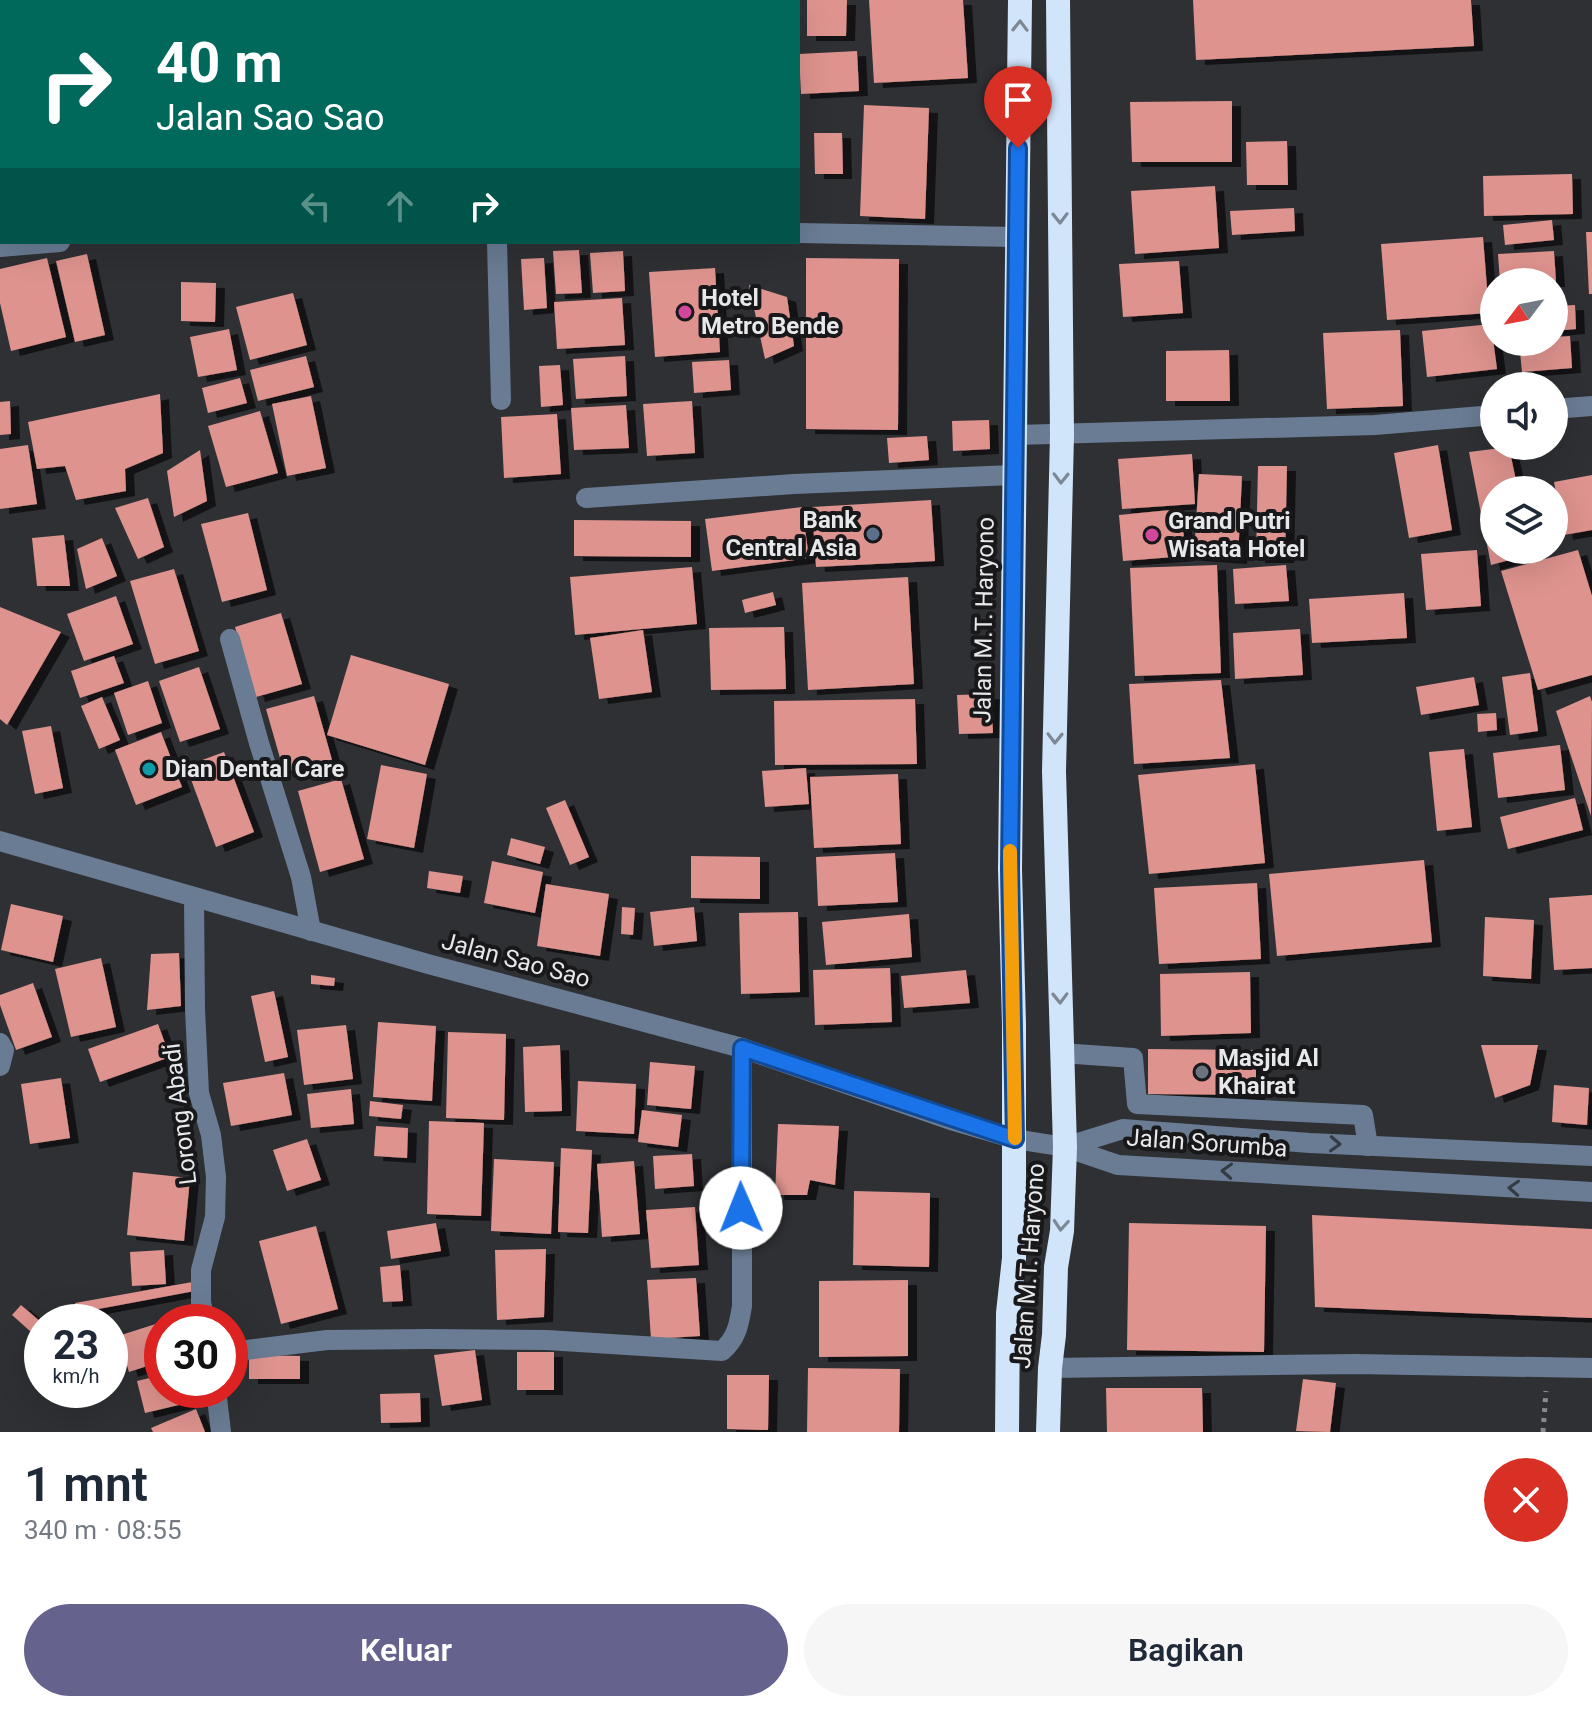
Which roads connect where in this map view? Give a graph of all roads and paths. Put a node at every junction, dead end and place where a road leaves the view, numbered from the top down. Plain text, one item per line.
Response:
1 (1020, 0) edge
2 (1058, 0) edge
3 (800, 233) edge
4 (1016, 237) junction
5 (36, 244) edge
6 (497, 244) edge
7 (0, 247) edge
8 (501, 400) dead end
9 (1592, 406) edge
10 (1568, 408) edge
11 (1480, 416) edge
12 (1015, 435) junction
13 (1062, 435) junction
14 (1013, 475) junction
15 (586, 498) dead end
16 (230, 639) dead end
17 (0, 841) edge
18 (194, 898) junction
19 (311, 931) junction
20 (0, 1043) edge
21 (742, 1048) junction
22 (1061, 1053) junction
23 (0, 1066) edge
24 (1015, 1139) junction
25 (1368, 1146) junction
26 (1065, 1147) junction
27 (1592, 1156) edge
28 (1592, 1192) edge
29 (201, 1304) edge
30 (248, 1350) edge
31 (1548, 1367) junction
32 (1050, 1368) junction
33 (1592, 1368) edge
34 (218, 1408) edge
35 (221, 1432) edge
36 (1007, 1432) edge
37 (1048, 1432) edge
38 (1543, 1432) edge

4 -> 1 highway, Jalan M.T. Haryono
2 -> 13 highway, Jalan M.T. Haryono
3 - 4 street
4 - 12 highway, Jalan M.T. Haryono
5 - 7 street
6 - 8 street
9 - 10 street
11 - 13 street
12 - 13 street
12 - 14 highway, Jalan M.T. Haryono
13 -> 22 highway, Jalan M.T. Haryono
14 - 15 street
14 - 24 highway, Jalan M.T. Haryono
16 - 19 street
17 - 18 street, Jalan Sao Sao
18 - 19 street, Jalan Sao Sao
18 - 29 street, Lorong Abadi
19 - 21 street, Jalan Sao Sao
20 - 23 street
21 - 24 street, Jalan Sao Sao
21 - 30 street
22 - 25 street
22 - 26 highway, Jalan M.T. Haryono
24 - 26 street, Jalan Sao Sao
24 - 36 highway, Jalan M.T. Haryono
26 -> 25 street, Jalan Sorumba
25 - 27 street, Jalan Sorumba
28 -> 26 street, Jalan Sorumba
26 -> 32 highway, Jalan M.T. Haryono
31 - 32 street
31 - 33 street
31 - 38 path
32 - 37 highway, Jalan M.T. Haryono
34 - 35 street

